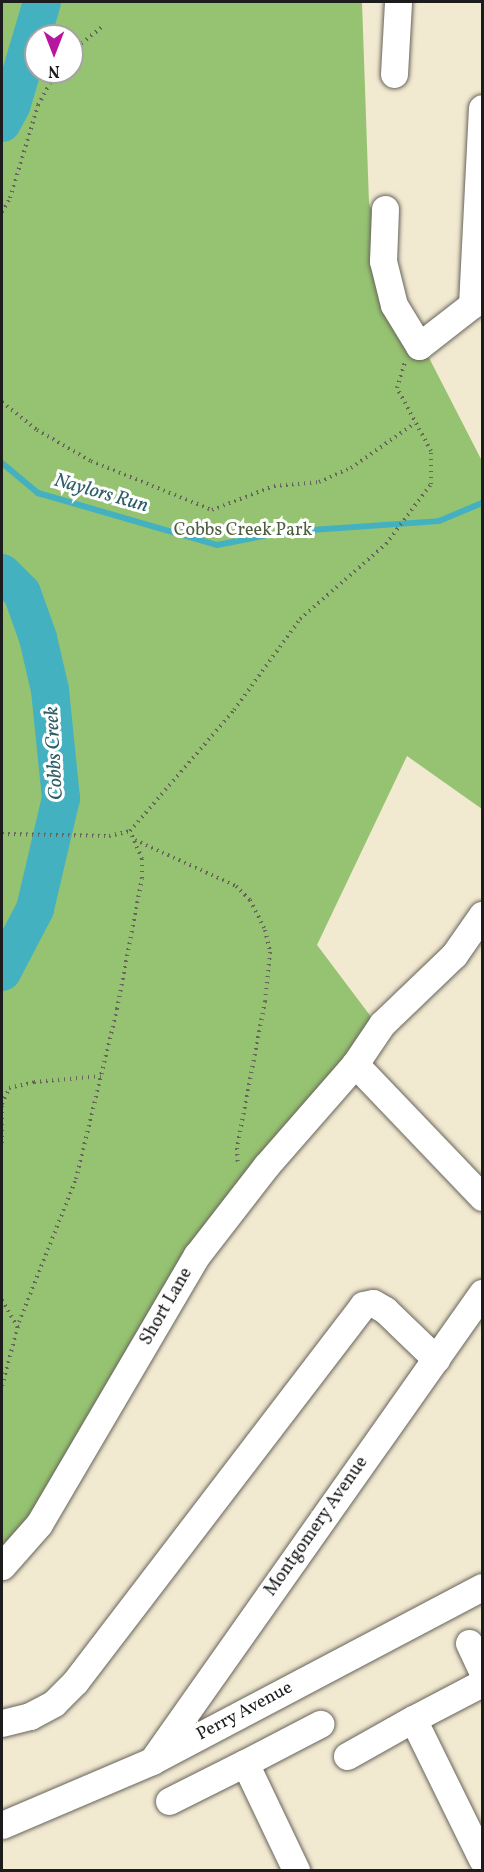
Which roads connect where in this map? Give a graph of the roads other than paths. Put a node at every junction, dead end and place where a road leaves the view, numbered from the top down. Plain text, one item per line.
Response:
1 (398, 2) edge
2 (394, 74) dead end
3 (483, 108) edge
4 (385, 209) dead end
5 (477, 301) edge
6 (483, 915) edge
7 (356, 1064) junction
8 (483, 1197) edge
9 (483, 1293) edge
10 (436, 1359) junction
11 (2, 1566) edge
12 (483, 1587) edge
13 (469, 1643) dead end
14 (483, 1671) edge
15 (483, 1683) edge
16 (413, 1719) junction
17 (2, 1723) edge
18 (320, 1724) dead end
19 (347, 1756) dead end
20 (152, 1761) junction
21 (245, 1763) junction
22 (169, 1801) dead end
23 (2, 1825) edge
24 (483, 1859) edge
25 (296, 1870) edge

1 - 2 street
3 - 5 street
4 - 5 street
6 - 7 street, Short Lane
7 - 8 street
7 - 11 street, Short Lane
9 - 10 street, Montgomery Avenue
10 - 17 street
10 - 20 street, Montgomery Avenue
12 - 20 street, Perry Avenue
13 - 14 street
15 - 16 street
16 - 19 street
16 - 24 street
18 - 21 street
20 - 23 street, Perry Avenue
21 - 22 street
21 - 25 street

